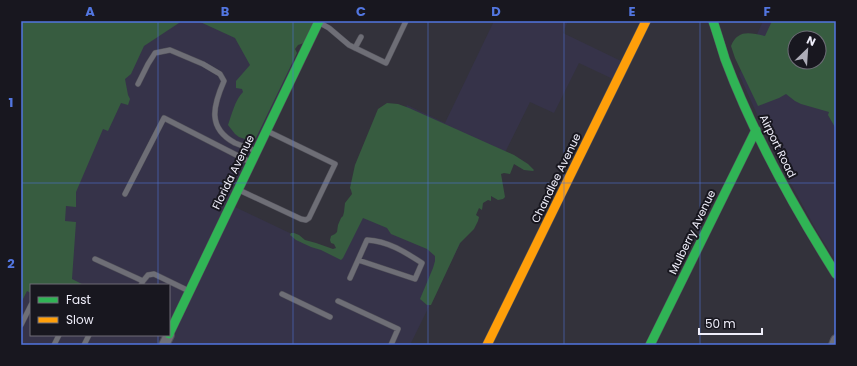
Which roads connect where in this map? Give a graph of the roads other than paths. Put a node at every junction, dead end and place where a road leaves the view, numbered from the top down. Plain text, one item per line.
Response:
1 (406, 21) edge
2 (646, 21) edge
3 (713, 21) edge
4 (319, 22) edge
5 (360, 37) dead end
6 (355, 48) junction
7 (138, 84) dead end
8 (756, 130) junction
9 (266, 131) junction
10 (257, 151) junction
11 (251, 162) junction
12 (238, 190) junction
13 (125, 194) dead end
14 (95, 259) dead end
15 (358, 260) junction
16 (836, 274) edge
17 (350, 278) dead end
18 (142, 283) edge
19 (190, 291) junction
20 (282, 294) dead end
21 (338, 301) dead end
22 (30, 307) edge
23 (330, 317) dead end
24 (172, 322) edge
25 (21, 325) edge
26 (58, 336) edge
27 (88, 336) edge
28 (168, 336) edge
29 (836, 340) edge
30 (54, 345) edge
31 (84, 345) edge
32 (164, 345) edge
33 (391, 345) edge
34 (487, 345) edge
35 (650, 345) edge
36 (834, 345) edge

1 - 6 lane
2 - 34 street, Chandlee Avenue
3 - 8 street, Airport Road
4 - 6 lane
4 - 9 street, Florida Avenue
5 - 6 lane
7 - 10 lane
8 - 16 street, Airport Road
8 - 35 street, Mulberry Avenue
9 - 10 street, Florida Avenue
9 - 12 lane
10 - 11 street, Florida Avenue
11 - 12 street, Florida Avenue
11 - 13 lane
12 - 19 street, Florida Avenue
14 - 18 lane
15 - 15 lane
15 - 17 lane
18 - 19 lane
19 - 24 street, Florida Avenue
20 - 23 lane
21 - 33 lane
22 - 25 lane
26 - 30 lane
27 - 31 lane
28 - 32 street, Florida Avenue
29 - 36 street

